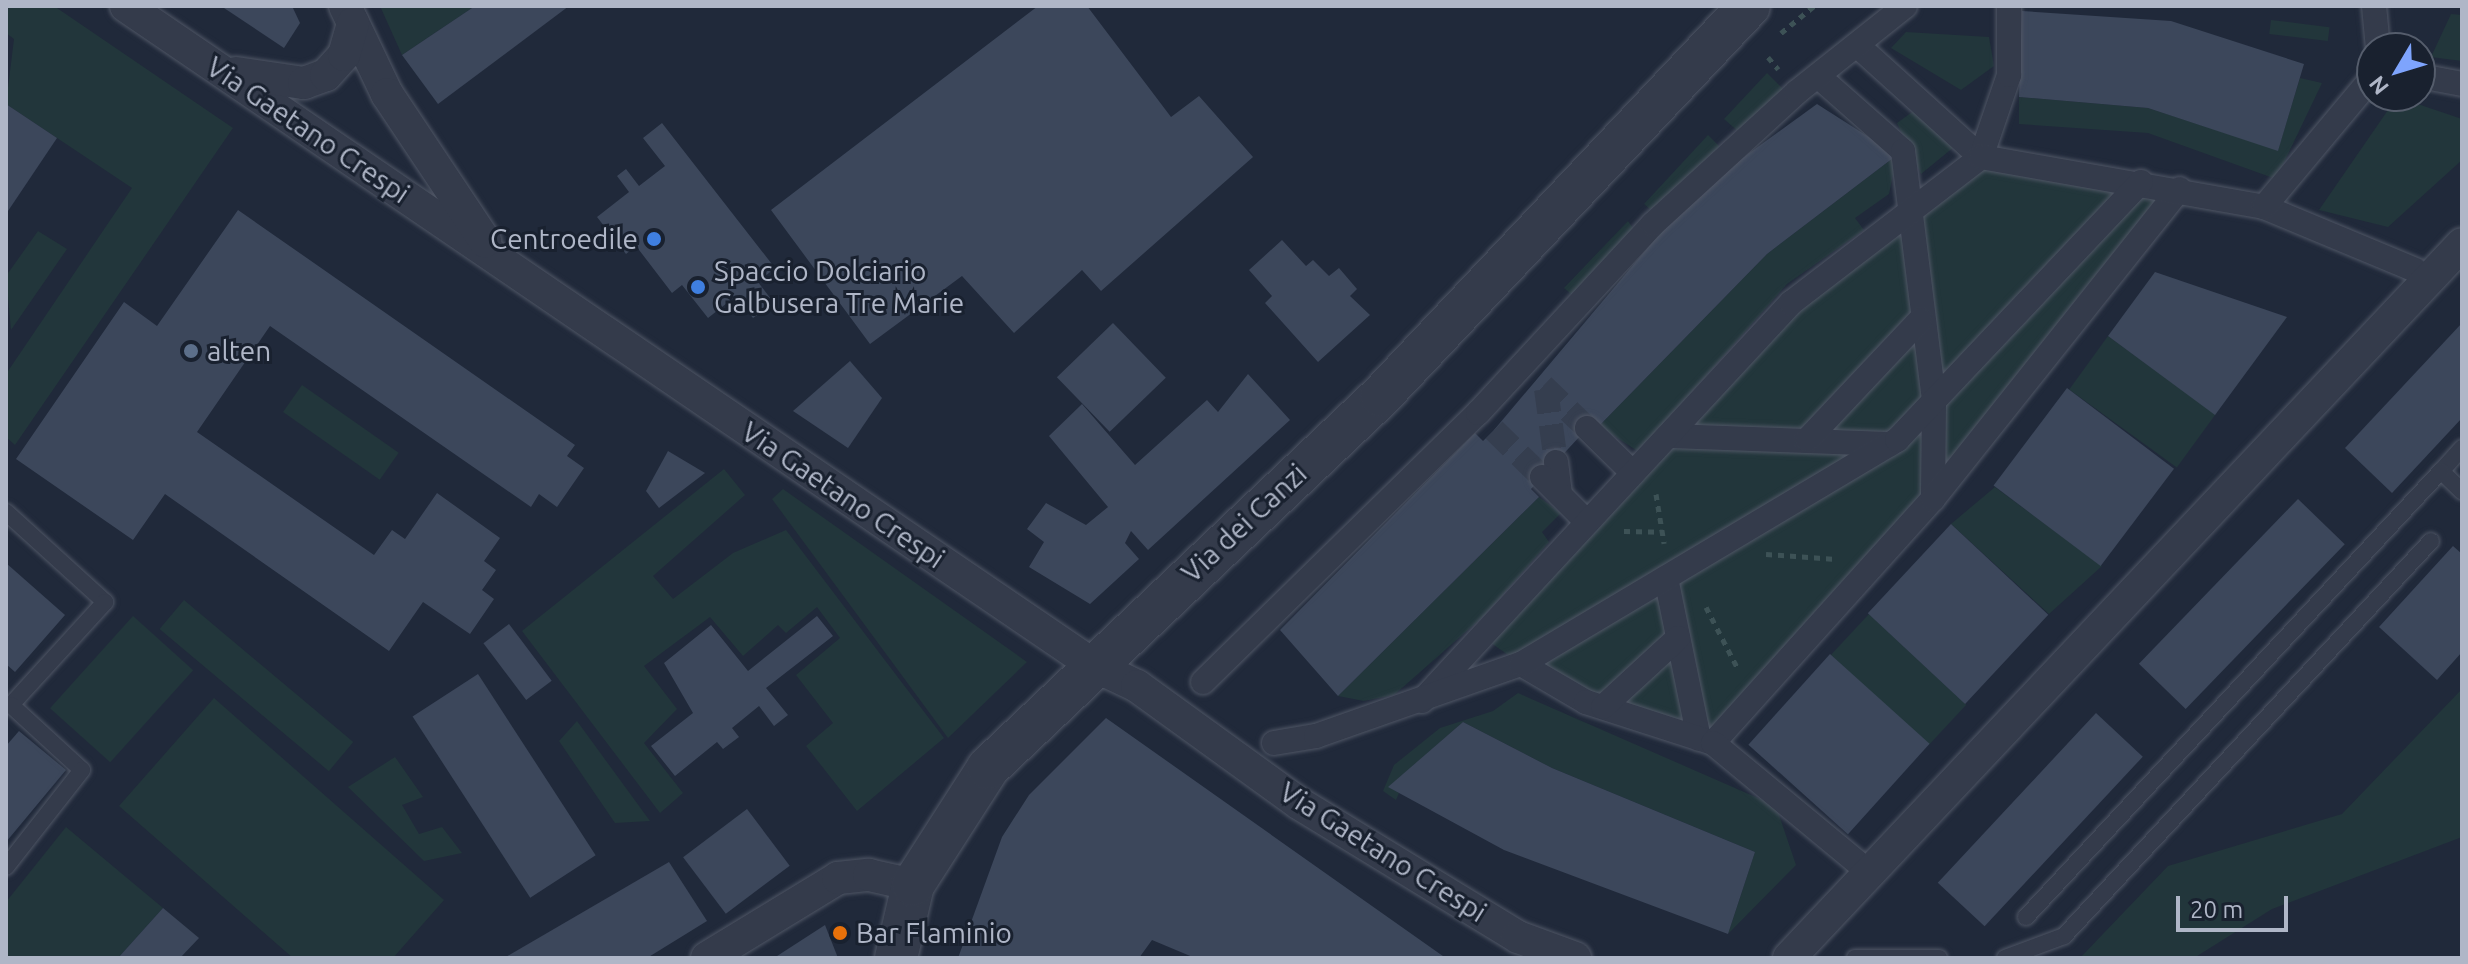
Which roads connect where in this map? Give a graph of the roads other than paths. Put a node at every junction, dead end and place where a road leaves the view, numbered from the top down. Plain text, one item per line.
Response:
1 (126, 6) edge
2 (1749, 6) edge
3 (1905, 6) edge
4 (2009, 6) edge
5 (2374, 6) edge
6 (349, 14) edge
7 (2376, 32) edge
8 (1858, 46) junction
9 (217, 68) junction
10 (1818, 76) junction
11 (2436, 79) edge
12 (2462, 84) edge
13 (2356, 97) edge
14 (1981, 157) junction
15 (2141, 182) junction
16 (2180, 189) junction
17 (1909, 207) junction
18 (2264, 207) junction
19 (2462, 244) edge
20 (498, 260) junction
21 (2415, 270) dead end
22 (1920, 320) junction
23 (1934, 401) junction
24 (1587, 428) tunnel mouth
25 (1669, 436) junction
26 (1807, 440) junction
27 (1890, 444) junction
28 (2462, 448) edge
29 (1549, 470) tunnel mouth
30 (2441, 471) junction
31 (1633, 473) junction
32 (2462, 491) edge
33 (1933, 499) junction
34 (6, 512) edge
35 (1587, 522) junction
36 (2431, 541) dead end
37 (1673, 574) junction
38 (1678, 638) junction
39 (1521, 664) junction
40 (1093, 665) junction
41 (1203, 682) dead end
42 (1422, 701) junction
43 (1603, 707) junction
44 (1706, 741) junction
45 (1274, 743) dead end
46 (1857, 862) dead end
47 (6, 867) edge
48 (913, 885) junction
49 (2026, 917) dead end
50 (707, 958) edge
51 (896, 958) edge
52 (1575, 958) edge
53 (1789, 958) edge
54 (1855, 958) edge
55 (1939, 958) edge
56 (2005, 958) edge

1 - 9 street, Via Gaetano Crespi
2 - 40 street, Via dei Canzi
3 - 8 street
4 - 14 street
5 - 7 street
6 - 9 street
6 - 20 street
8 - 10 street
8 - 14 street
9 - 20 street, Via Gaetano Crespi
10 - 17 street
10 - 41 street
11 - 12 street
13 - 18 street
14 - 15 street
14 - 17 street
15 - 16 street
15 - 23 street
16 - 18 street
16 - 33 street
17 - 22 street
17 - 25 street
18 - 21 street
19 - 53 street
20 - 40 street, Via Gaetano Crespi
22 - 23 street
22 - 26 street
23 - 27 street
23 - 33 street
24 - 31 street
25 - 26 street
25 - 31 street
26 - 27 street
27 - 37 street
28 - 30 lane
29 - 35 street
30 - 32 lane
30 - 49 lane
31 - 35 street
33 - 44 street
34 - 47 lane
35 - 42 street
36 - 56 lane
37 - 38 street
37 - 39 street
38 - 43 street
38 - 44 street
39 - 42 street
39 - 43 street
40 - 48 street, Via dei Canzi
40 - 52 street, Via Gaetano Crespi
42 - 45 street
43 - 44 street
44 - 46 street
48 - 50 street
48 - 51 street, Via dei Canzi
54 - 55 lane

